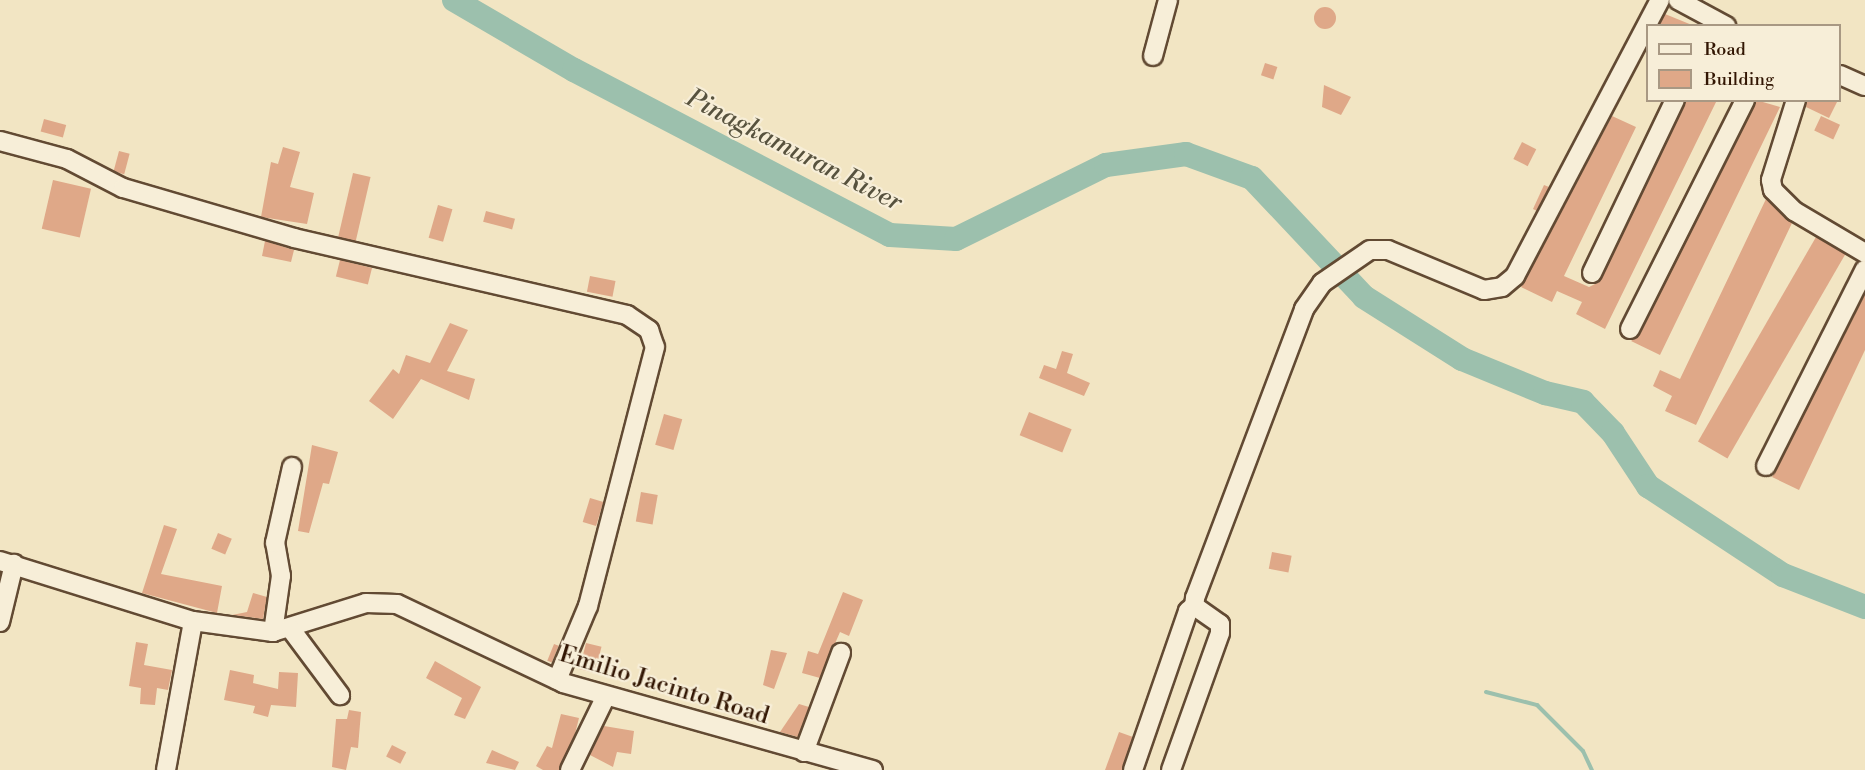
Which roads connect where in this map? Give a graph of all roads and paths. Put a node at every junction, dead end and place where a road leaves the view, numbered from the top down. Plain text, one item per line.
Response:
1 (1168, 0) edge
2 (1660, 0) edge
3 (1678, 0) edge
4 (1647, 24) edge
5 (1716, 24) edge
6 (1646, 27) edge
7 (1153, 56) dead end
8 (1841, 76) edge
9 (1865, 86) edge
10 (1674, 102) edge
11 (1744, 102) edge
12 (1795, 102) edge
13 (0, 141) edge
14 (1865, 253) edge
15 (1865, 269) edge
16 (1592, 273) dead end
17 (1630, 329) dead end
18 (1766, 466) dead end
19 (292, 467) dead end
20 (7, 563) edge
21 (1194, 606) junction
22 (193, 621) junction
23 (0, 622) edge
24 (281, 630) junction
25 (841, 653) dead end
26 (557, 680) junction
27 (340, 695) dead end
28 (606, 696) junction
29 (804, 752) junction
30 (166, 770) edge
31 (570, 770) edge
32 (873, 770) edge
33 (1133, 770) edge
34 (1171, 770) edge

1 - 7 street
2 - 4 street
3 - 5 street
6 - 21 street
8 - 9 street
10 - 16 street
11 - 17 street
12 - 14 street
13 - 26 street
15 - 18 street
19 - 24 street
20 - 22 street, Emilio Jacinto Road
20 - 23 street
21 - 33 street
21 - 34 street
22 - 24 street, Emilio Jacinto Road
22 - 30 street
24 - 26 street, Emilio Jacinto Road
24 - 27 street
25 - 29 street
26 - 28 street, Emilio Jacinto Road
28 - 29 street, Emilio Jacinto Road
28 - 31 street
29 - 32 street, Emilio Jacinto Road

